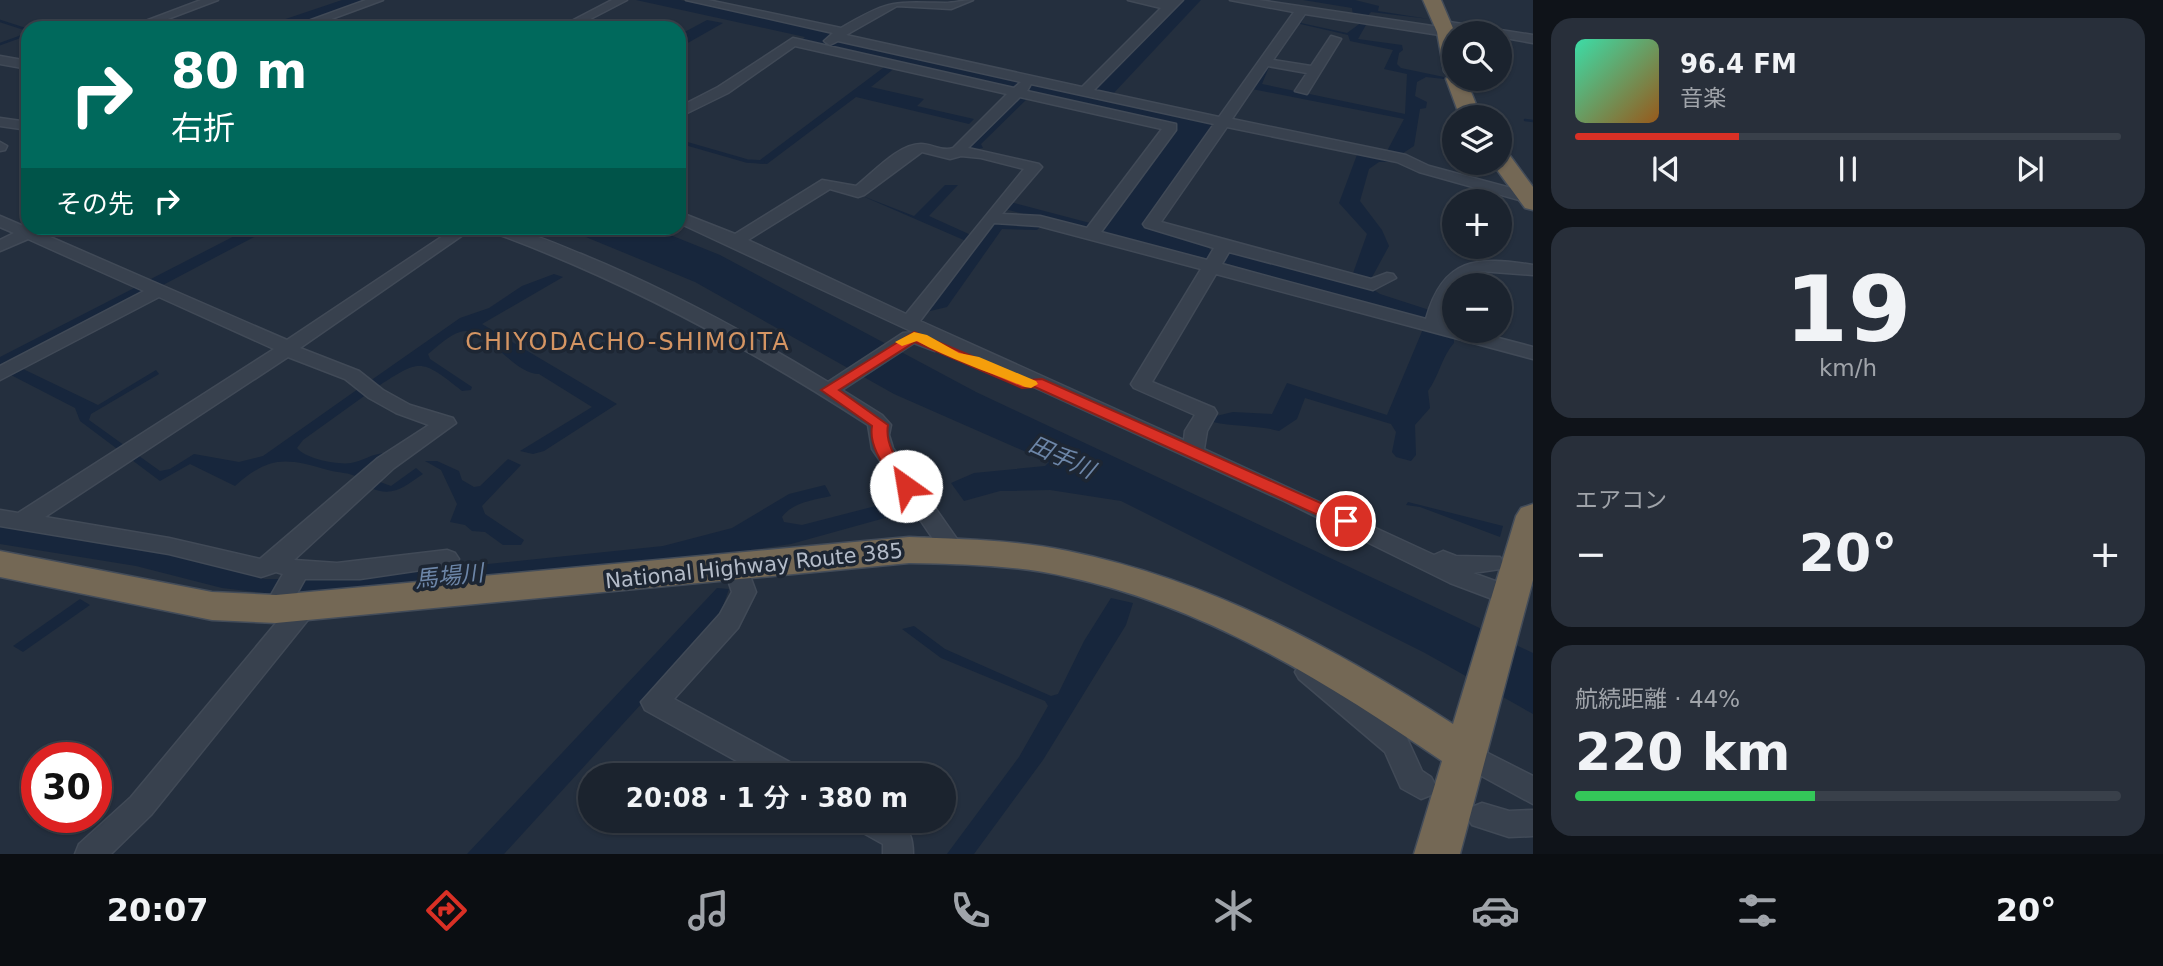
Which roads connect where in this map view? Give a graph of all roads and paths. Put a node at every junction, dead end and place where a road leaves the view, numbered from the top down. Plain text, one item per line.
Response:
1 (212, 0) edge
2 (377, 0) edge
3 (621, 0) edge
4 (692, 0) edge
5 (904, 0) edge
6 (967, 0) edge
7 (1134, 0) edge
8 (1236, 0) edge
9 (1432, 0) edge
10 (1174, 3) edge
11 (1301, 11) junction
12 (153, 21) edge
13 (316, 21) edge
14 (578, 21) edge
15 (1442, 24) edge
16 (1442, 29) edge
17 (1512, 37) edge
18 (1335, 39) dead end
19 (1533, 39) edge
20 (831, 40) junction
21 (0, 60) edge
22 (1265, 62) junction
23 (21, 64) edge
24 (1315, 71) junction
25 (1024, 85) junction
26 (1086, 91) junction
27 (1302, 91) dead end
28 (686, 109) edge
29 (0, 122) edge
30 (1223, 123) junction
31 (21, 125) edge
32 (960, 151) junction
33 (1512, 174) edge
34 (1532, 200) edge
35 (990, 218) junction
36 (0, 221) edge
37 (686, 221) edge
38 (21, 227) edge
39 (1091, 234) junction
40 (23, 235) edge
41 (44, 235) edge
42 (455, 235) edge
43 (518, 235) edge
44 (736, 241) junction
45 (0, 246) edge
46 (1217, 256) junction
47 (1533, 270) edge
48 (1387, 278) dead end
49 (159, 290) junction
50 (1435, 321) junction
51 (910, 329) junction
52 (288, 348) junction
53 (1533, 353) edge
54 (0, 374) edge
55 (832, 388) junction
56 (1193, 454) junction
57 (1533, 516) edge
58 (0, 518) edge
59 (24, 520) junction
60 (1346, 521) junction
61 (952, 549) junction
62 (447, 559) dead end
63 (1492, 563) dead end
64 (0, 564) edge
65 (736, 568) junction
66 (288, 588) junction
67 (1517, 606) edge
68 (1275, 635) junction
69 (1470, 742) junction
70 (765, 763) edge
71 (1421, 786) dead end
72 (1533, 791) edge
73 (1482, 816) dead end
74 (1533, 823) edge
75 (891, 833) edge
76 (90, 854) edge
77 (898, 854) edge
78 (1437, 854) edge

1 - 12 street
2 - 13 street
3 - 14 street
4 - 20 street
5 - 6 street
5 - 20 street
7 - 10 street
8 - 11 street
9 - 15 highway
10 - 26 street
11 - 16 street
11 - 22 street
17 - 19 street
18 - 24 street
20 - 25 street
20 - 25 street
20 - 28 street
21 - 23 street
22 - 24 street
22 - 30 street
24 - 27 street
25 - 26 street
25 - 32 street
25 - 39 street
26 - 30 street
29 - 31 street
30 - 34 street
30 - 46 street
32 - 35 street
32 - 44 street
33 - 34 highway
35 - 39 street
35 - 51 street
36 - 38 street
37 - 44 street
39 - 46 street
40 - 45 street
41 - 49 street
42 - 52 street
43 - 55 street
44 - 51 street
46 - 48 street
46 - 50 street
46 - 56 street
47 - 50 street
49 - 52 street
49 - 54 street
50 - 53 street
51 - 55 street
51 - 56 street
52 - 59 street
52 - 66 street
55 - 61 street
56 - 60 street
57 - 67 highway
58 - 59 street
59 - 66 street
60 - 63 street
60 - 67 street
61 - 65 highway, National Highway Route 385
61 - 68 highway, National Highway Route 385
62 - 66 street
64 - 66 highway, National Highway Route 385
65 - 66 highway, National Highway Route 385
65 - 70 street
66 - 76 street
67 - 69 highway
68 - 69 highway, National Highway Route 385
68 - 71 street
69 - 72 street
69 - 78 highway
73 - 74 street
75 - 77 street

